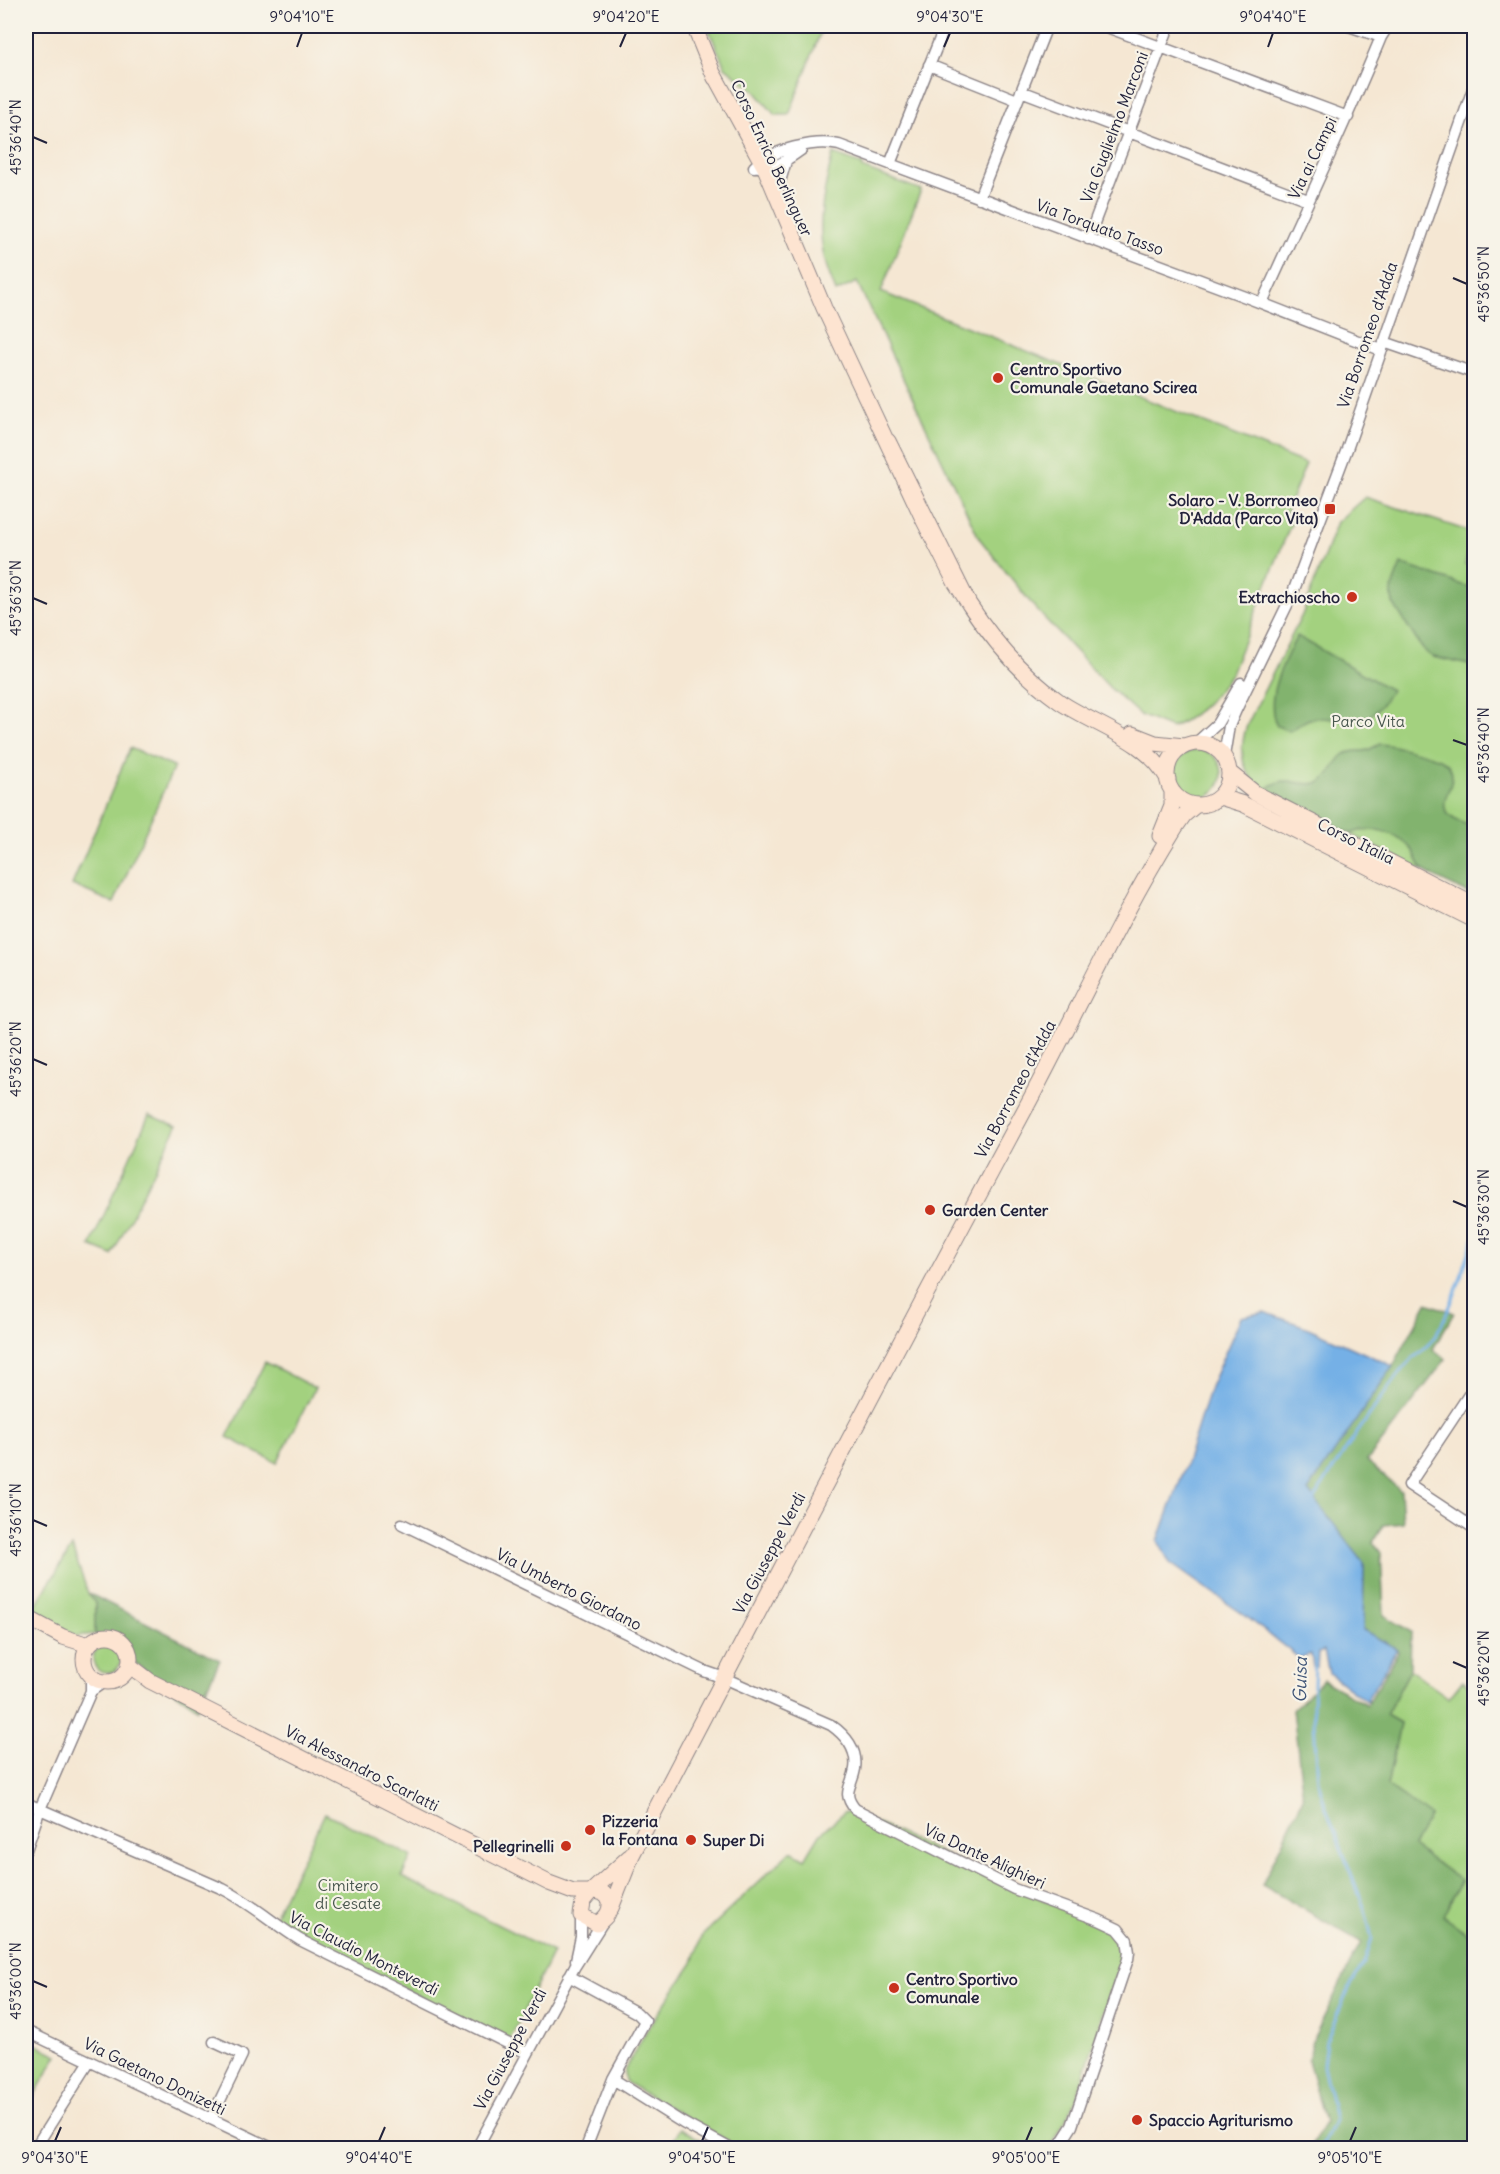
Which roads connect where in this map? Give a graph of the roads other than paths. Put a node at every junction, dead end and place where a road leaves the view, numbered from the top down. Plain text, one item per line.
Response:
1 (694, 26) edge
2 (945, 26) edge
3 (1047, 26) edge
4 (1104, 26) edge
5 (1169, 26) edge
6 (1349, 26) edge
7 (1388, 26) edge
8 (1380, 37) junction
9 (1161, 46) junction
10 (929, 65) junction
11 (712, 71) junction
12 (1474, 86) edge
13 (1019, 95) junction
14 (1348, 117) junction
15 (1128, 132) junction
16 (806, 146) junction
17 (786, 161) junction
18 (763, 162) junction
19 (890, 164) junction
20 (776, 195) junction
21 (979, 198) junction
22 (1308, 200) junction
23 (1088, 239) junction
24 (802, 259) junction
25 (1262, 303) junction
26 (1382, 346) junction
27 (1474, 373) edge
28 (1292, 595) junction
29 (1027, 674) junction
30 (1190, 745) junction
31 (1224, 756) junction
32 (1230, 773) junction
33 (1170, 785) junction
34 (1220, 797) junction
35 (1196, 805) junction
36 (1474, 905) edge
37 (1474, 920) edge
38 (1119, 926) junction
39 (939, 1268) joint
40 (1474, 1387) edge
41 (402, 1524) dead end
42 (1474, 1528) edge
43 (26, 1617) edge
44 (87, 1650) junction
45 (127, 1670) junction
46 (724, 1678) junction
47 (98, 1679) junction
48 (26, 1803) edge
49 (40, 1809) junction
50 (26, 1850) edge
51 (632, 1855) junction
52 (558, 1888) junction
53 (591, 1891) junction
54 (608, 1912) junction
55 (581, 1914) junction
56 (572, 1971) junction
57 (26, 2031) edge
58 (214, 2042) dead end
59 (527, 2053) junction
60 (90, 2061) junction
61 (613, 2079) junction
62 (211, 2119) junction
63 (35, 2148) edge
64 (272, 2148) edge
65 (477, 2148) edge
66 (586, 2148) edge
67 (729, 2148) edge
68 (1058, 2148) edge

1 - 11 street, Corso Enrico Berlinguer
2 - 10 street
3 - 13 street
4 - 9 street
5 - 9 street, Via Guglielmo Marconi
6 - 8 street
7 - 8 street, Via ai Campi
8 - 14 street, Via ai Campi
9 - 14 street
9 - 15 street, Via Guglielmo Marconi
10 - 13 street
10 - 19 street
11 - 18 street, Corso Enrico Berlinguer
11 - 18 street, Corso Enrico Berlinguer
12 - 26 street, Via Borromeo d'Adda
13 - 15 street
13 - 21 street
14 - 22 street, Via ai Campi
15 - 22 street
15 - 23 street, Via Guglielmo Marconi
16 - 17 street
16 - 18 street, Via Torquato Tasso
16 - 19 street, Via Torquato Tasso
17 - 18 street
17 - 20 street
18 - 20 street, Corso Enrico Berlinguer
18 - 24 street, Corso Enrico Berlinguer
19 - 21 street, Via Torquato Tasso
20 - 24 street, Corso Enrico Berlinguer
21 - 23 street, Via Torquato Tasso
22 - 25 street, Via ai Campi
23 - 25 street, Via Torquato Tasso
24 - 29 street, Corso Enrico Berlinguer
25 - 26 street, Via Torquato Tasso
26 - 27 street, Via Torquato Tasso
26 - 28 street, Via Borromeo d'Adda
28 - 30 street, Via Borromeo d'Adda
28 - 31 street, Via Borromeo d'Adda
29 - 30 street, Corso Enrico Berlinguer
29 - 33 street, Corso Enrico Berlinguer
30 - 31 street
30 - 33 street
31 - 32 street
32 - 34 street
32 - 36 street, Corso Italia
33 - 35 street
33 - 38 street, Via Borromeo d'Adda
34 - 35 street
34 - 37 street, Corso Italia
35 - 38 street, Via Borromeo d'Adda
38 - 39 street, Via Borromeo d'Adda
39 - 46 street, Via Giuseppe Verdi
40 - 42 street
41 - 46 street, Via Umberto Giordano
43 - 44 street
44 - 45 street
44 - 47 street
45 - 47 street
45 - 52 street, Via Alessandro Scarlatti
46 - 51 street, Via Giuseppe Verdi
46 - 68 street, Via Dante Alighieri
47 - 49 street
48 - 49 street, Via Claudio Monteverdi
49 - 50 street
49 - 59 street, Via Claudio Monteverdi
51 - 53 street, Via Giuseppe Verdi
51 - 54 street, Via Giuseppe Verdi
52 - 53 street, Via Alessandro Scarlatti
52 - 55 street, Via Alessandro Scarlatti
53 - 54 street
53 - 55 street
54 - 55 street
54 - 56 street, Via Giuseppe Verdi
55 - 56 street, Via Giuseppe Verdi
56 - 59 street, Via Giuseppe Verdi
56 - 61 street
57 - 60 street, Via Gaetano Donizetti
58 - 62 street
59 - 65 street, Via Giuseppe Verdi
60 - 62 street, Via Gaetano Donizetti
60 - 63 street
61 - 66 street
61 - 67 street
62 - 64 street, Via Gaetano Donizetti

